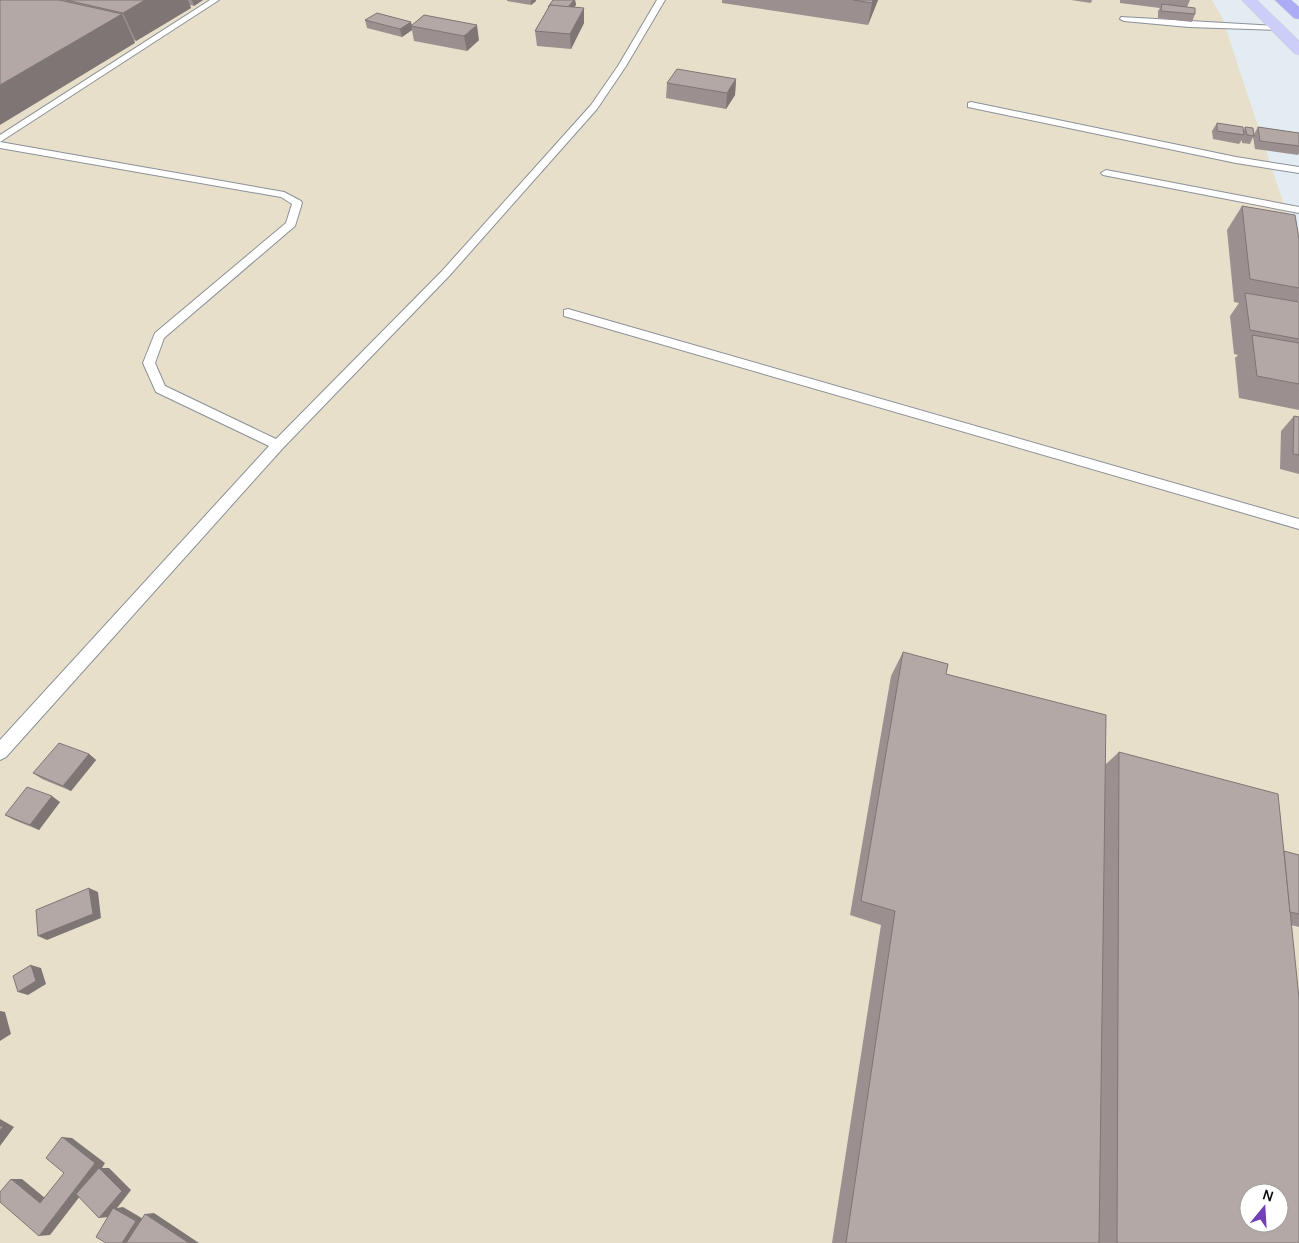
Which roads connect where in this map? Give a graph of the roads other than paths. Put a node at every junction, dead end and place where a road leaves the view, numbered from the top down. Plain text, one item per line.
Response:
1 (215, 0) edge
2 (661, 0) edge
3 (1249, 0) edge
4 (1282, 0) edge
5 (1299, 16) edge
6 (1124, 19) dead end
7 (1278, 28) junction
8 (1299, 50) edge
9 (971, 105) dead end
10 (0, 139) edge
11 (0, 145) edge
12 (1299, 170) edge
13 (1106, 173) dead end
14 (1298, 210) edge
15 (1299, 224) edge
16 (568, 313) dead end
17 (278, 445) junction
18 (1299, 524) edge
19 (0, 752) edge

1 - 10 lane
2 - 17 lane
3 - 7 main road
4 - 5 highway
6 - 7 lane
7 - 8 main road
9 - 12 lane
11 - 17 lane
13 - 14 lane
14 - 15 lane
16 - 18 lane
17 - 19 lane

